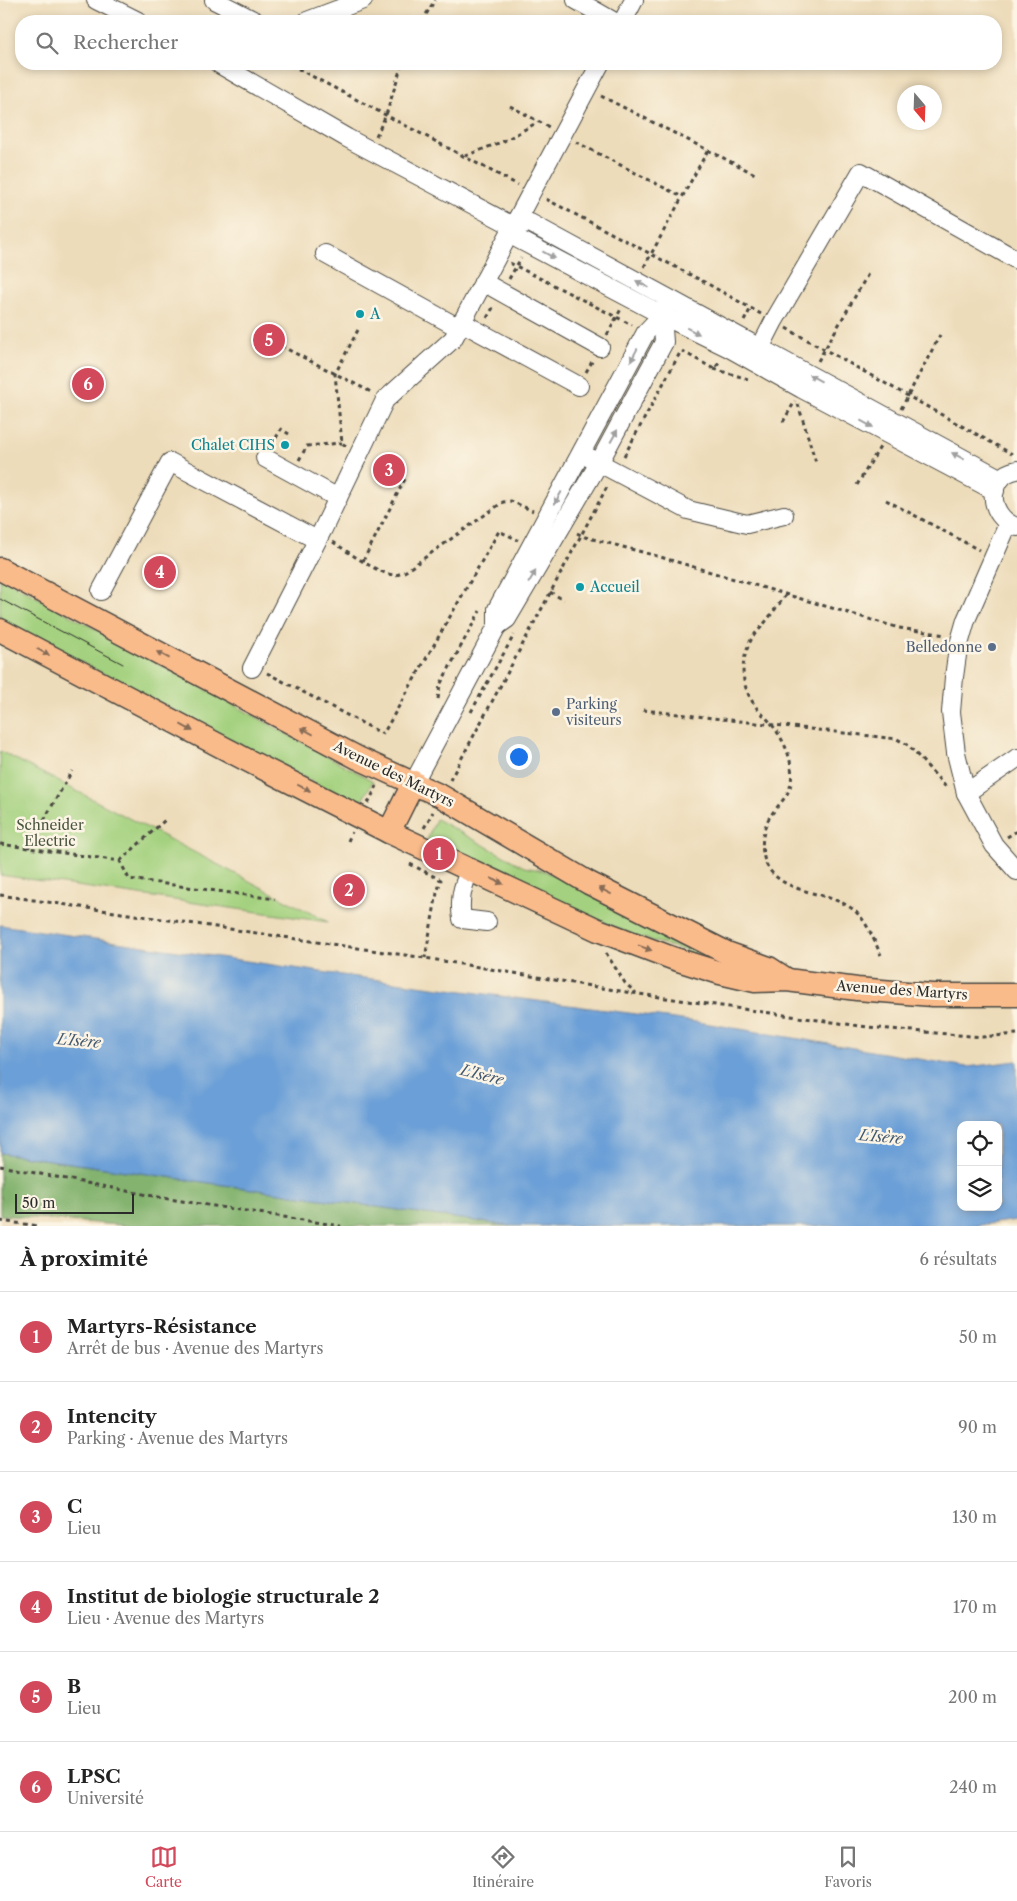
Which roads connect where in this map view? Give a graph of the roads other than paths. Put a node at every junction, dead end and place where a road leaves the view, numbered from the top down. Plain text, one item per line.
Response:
1 (96, 0) edge
2 (214, 0) edge
3 (363, 0) edge
4 (576, 0) edge
5 (620, 0) edge
6 (634, 0) edge
7 (126, 15) edge
8 (243, 15) edge
9 (323, 15) edge
10 (602, 15) edge
11 (621, 15) edge
12 (625, 15) edge
13 (229, 70) edge
14 (597, 70) edge
15 (513, 226) junction
16 (324, 254) dead end
17 (1017, 260) edge
18 (483, 282) junction
19 (670, 299) junction
20 (662, 315) junction
21 (460, 325) junction
22 (600, 347) road end
23 (757, 355) junction
24 (579, 386) road end
25 (891, 428) junction
26 (582, 454) junction
27 (265, 458) road end
28 (1014, 462) edge
29 (599, 463) junction
30 (998, 485) junction
31 (338, 498) junction
32 (784, 515) dead end
33 (555, 522) junction
34 (1012, 526) edge
35 (318, 537) junction
36 (0, 569) edge
37 (101, 591) dead end
38 (0, 630) edge
39 (252, 667) road end
40 (1017, 758) edge
41 (414, 782) junction
42 (964, 787) junction
43 (389, 832) junction
44 (470, 869) junction
45 (1017, 871) edge
46 (487, 922) dead end
47 (787, 980) junction
48 (1017, 995) edge

1 - 7 street
2 - 8 street
3 - 9 street
4 - 10 street
5 - 11 street
6 - 12 street
13 - 15 street
14 - 15 street
15 - 18 street
19 -> 15 street
15 -> 20 street
16 - 21 street
17 - 23 street
18 - 21 street
18 - 22 street
19 - 20 street
19 - 23 street
20 -> 23 street
20 -> 26 street
29 -> 20 street
21 - 24 street
21 - 31 street
23 -> 25 street
25 -> 23 street
25 - 30 street
26 - 29 street
26 -> 33 street
27 - 31 street
28 - 30 street
29 - 32 street
29 - 33 street
30 - 34 street
31 - 35 street
33 - 41 street
34 - 42 street
35 - 37 street
35 - 39 street
41 -> 36 main road, Avenue des Martyrs
38 -> 43 main road, Avenue des Martyrs
40 - 42 street
41 - 43 main road
47 -> 41 main road, Avenue des Martyrs
42 - 45 street
43 - 44 main road, Avenue des Martyrs
44 - 46 street
44 -> 47 main road, Avenue des Martyrs
47 - 48 main road, Avenue des Martyrs

